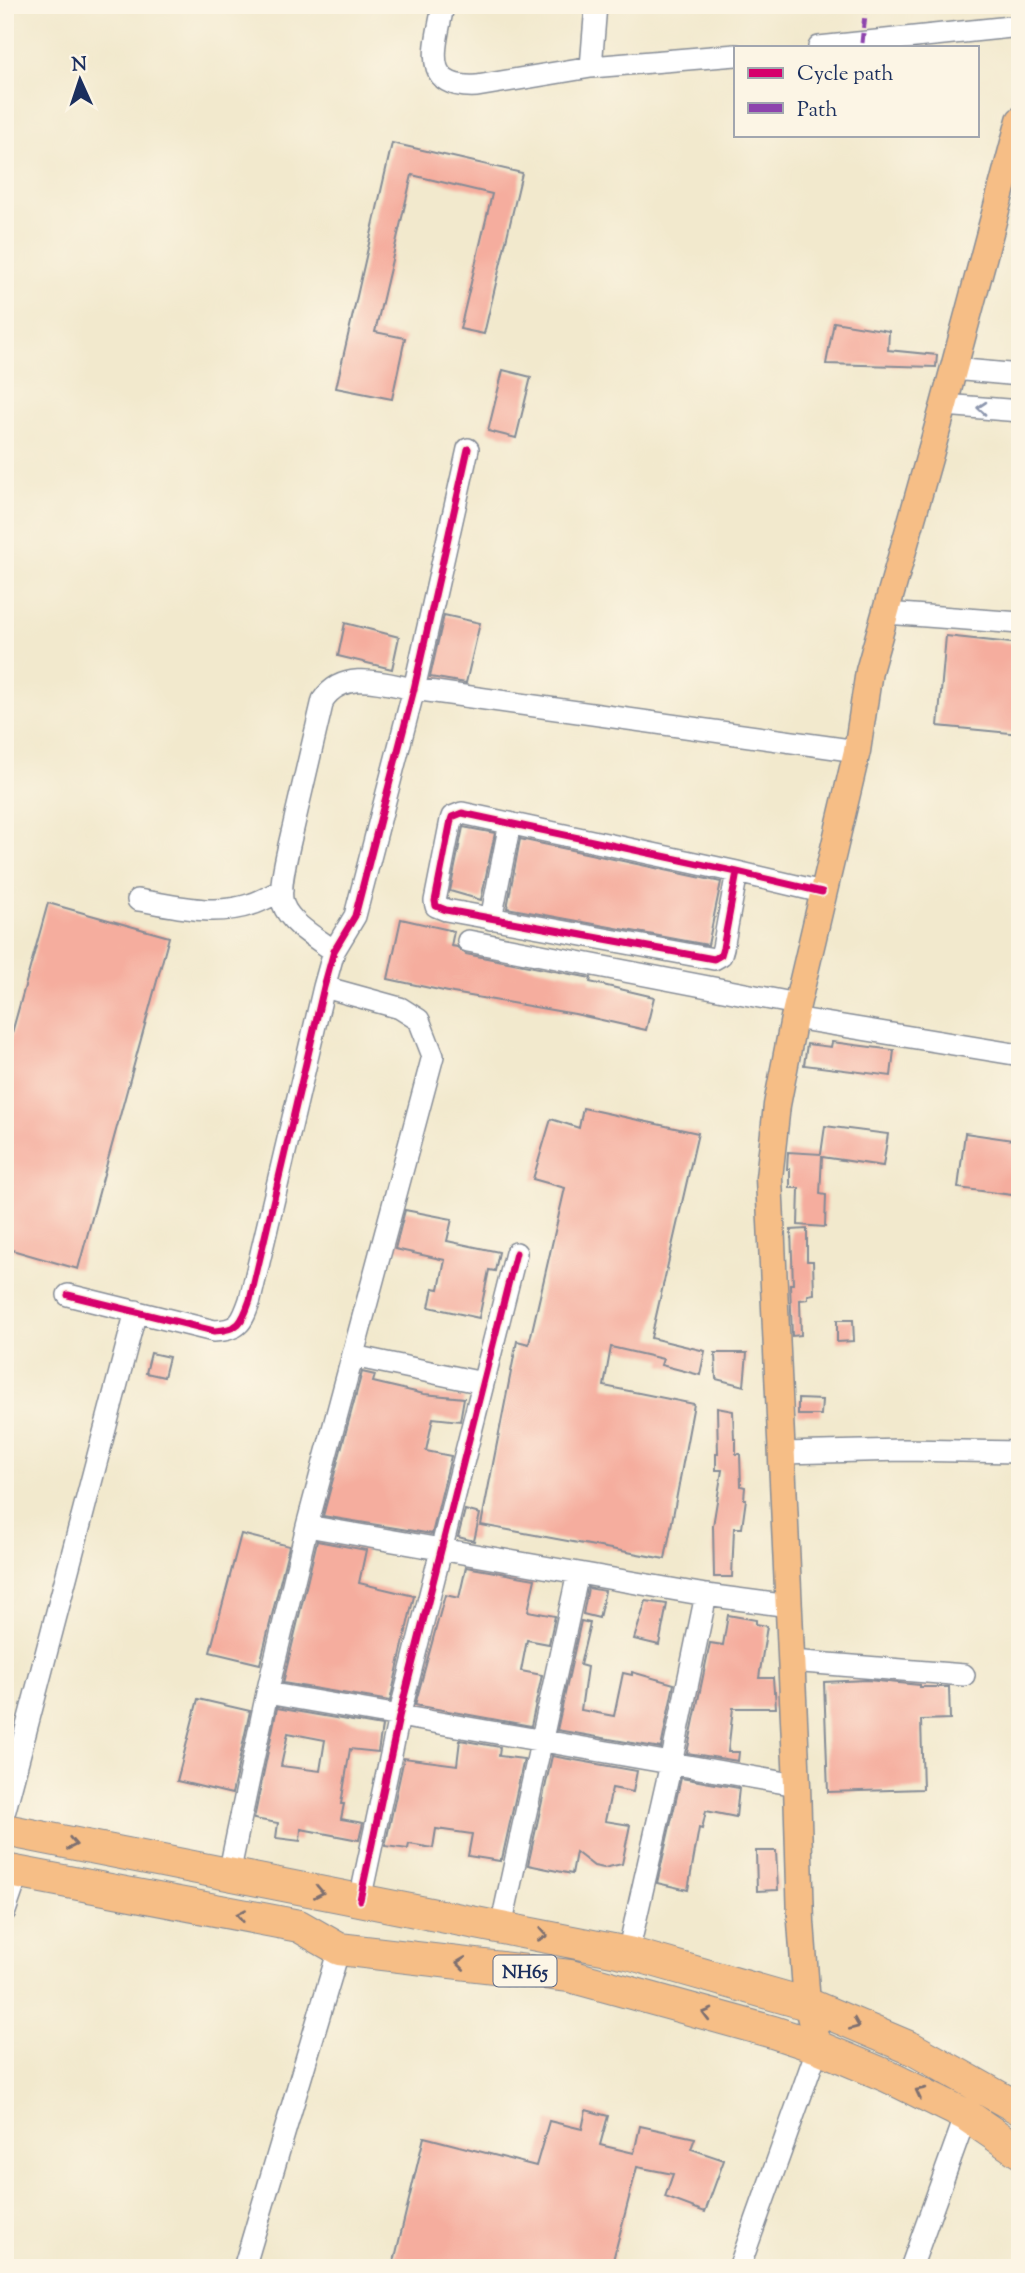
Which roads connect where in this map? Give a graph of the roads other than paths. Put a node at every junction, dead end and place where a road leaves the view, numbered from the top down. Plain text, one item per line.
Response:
1 (443, 5) edge
2 (596, 5) edge
3 (1020, 26) edge
4 (829, 46) edge
5 (734, 54) edge
6 (591, 67) junction
7 (1019, 130) edge
8 (953, 369) junction
9 (1020, 375) edge
10 (944, 405) junction
11 (1020, 411) edge
12 (468, 449) dead end
13 (886, 613) junction
14 (1020, 624) edge
15 (414, 689) junction
16 (857, 751) junction
17 (510, 823) junction
18 (737, 872) junction
19 (282, 890) junction
20 (822, 892) junction
21 (138, 900) dead end
22 (491, 919) junction
23 (468, 941) dead end
24 (334, 951) junction
25 (324, 988) junction
26 (795, 1011) junction
27 (1020, 1055) edge
28 (516, 1253) dead end
29 (68, 1295) dead end
30 (136, 1311) junction
31 (353, 1356) junction
32 (482, 1383) junction
33 (1020, 1452) edge
34 (783, 1453) junction
35 (307, 1526) junction
36 (441, 1549) junction
37 (578, 1573) junction
38 (706, 1595) junction
39 (789, 1606) junction
40 (791, 1661) junction
41 (964, 1675) dead end
42 (268, 1693) junction
43 (399, 1717) junction
44 (541, 1742) junction
45 (671, 1764) junction
46 (797, 1785) junction
47 (5, 1810) edge
48 (5, 1830) edge
49 (12, 1872) edge
50 (229, 1874) junction
51 (360, 1900) junction
52 (5, 1911) edge
53 (501, 1927) junction
54 (339, 1948) junction
55 (628, 1953) junction
56 (807, 2004) junction
57 (818, 2047) junction
58 (1020, 2109) edge
59 (965, 2115) junction
60 (1020, 2152) edge
61 (244, 2268) edge
62 (739, 2268) edge
63 (911, 2268) edge

1 - 6 street
2 - 6 street
3 - 4 street
5 - 6 street
7 - 8 main road
8 - 9 street
8 - 10 main road
11 -> 10 street
10 - 13 main road
12 - 15 street
13 - 14 street
13 - 16 main road
15 - 16 street
15 - 19 street
15 - 24 street
16 - 20 main road
17 - 18 street
17 - 22 street
17 - 22 street
18 - 20 street
18 - 22 street
19 - 21 street
19 - 24 street
20 - 26 main road
23 - 26 street
24 - 25 street
25 - 30 street
25 - 31 street
26 - 27 street
26 - 34 main road
28 - 32 street
29 - 30 street
30 - 47 street
31 - 32 street
31 - 35 street
32 - 36 street
33 - 34 street
34 - 39 main road
35 - 36 street
35 - 42 street
36 - 37 street
36 - 43 street
37 - 38 street
37 - 44 street
38 - 39 street
38 - 45 street
39 - 40 main road
40 - 41 street
40 - 46 main road
42 - 43 street
42 - 50 street
43 - 44 street
43 - 51 street
44 - 45 street
44 - 53 street
45 - 46 street
45 - 55 street
46 - 56 main road
48 -> 50 highway, NH65
49 - 52 street
54 -> 49 highway, NH65
50 -> 51 highway, NH65
51 - 53 highway, NH65
53 -> 55 highway, NH65
57 -> 54 highway, NH65
54 - 61 street
55 - 56 highway, NH65
56 - 57 main road
56 -> 58 highway, NH65
59 -> 57 highway, NH65
57 - 62 street
59 - 60 highway, NH65
59 - 63 street

